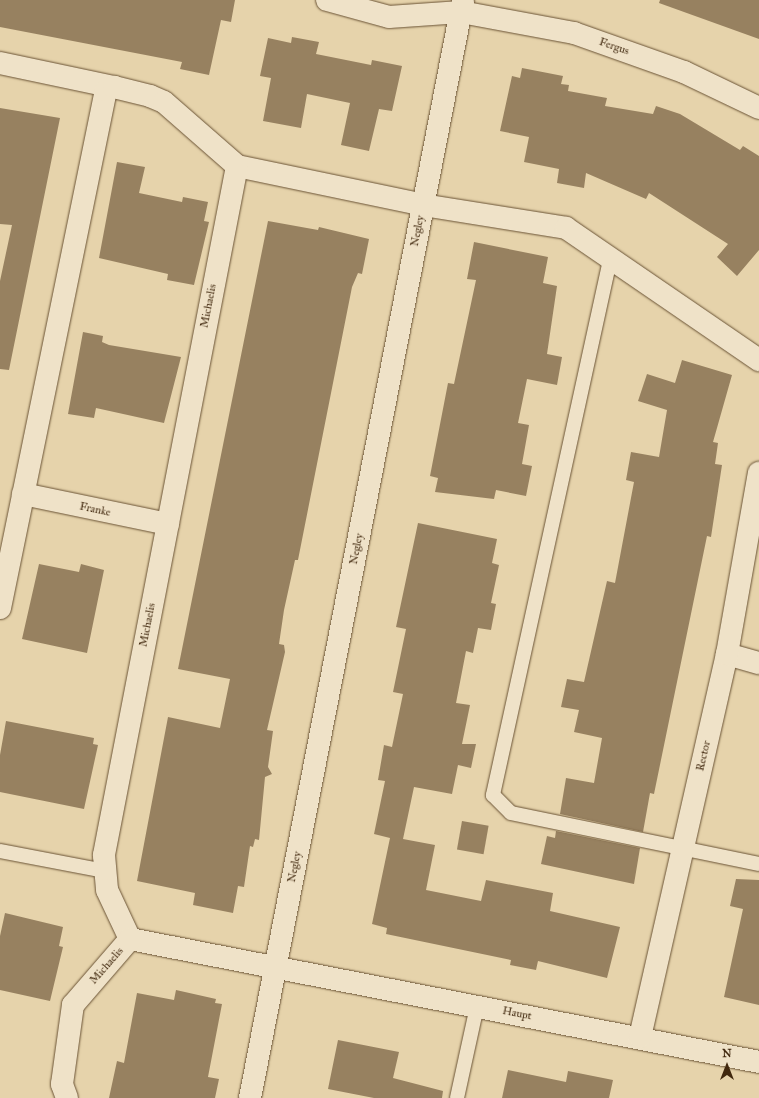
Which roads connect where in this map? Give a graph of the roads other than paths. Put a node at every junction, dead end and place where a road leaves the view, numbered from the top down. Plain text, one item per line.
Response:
1 (327, 0) edge
2 (434, 0) edge
3 (462, 6) edge
4 (0, 63) edge
5 (114, 87) junction
6 (759, 108) edge
7 (237, 166) junction
8 (424, 205) junction
9 (610, 260) junction
10 (759, 360) edge
11 (759, 473) edge
12 (23, 494) junction
13 (168, 524) junction
14 (0, 608) edge
15 (727, 654) junction
16 (759, 663) edge
17 (683, 848) junction
18 (0, 851) edge
19 (759, 864) edge
20 (105, 871) junction
21 (130, 939) junction
22 (275, 968) junction
23 (477, 1006) junction
24 (640, 1038) junction
25 (759, 1062) edge
26 (67, 1098) edge
27 (250, 1098) edge
28 (457, 1098) edge

1 - 3 street, Fergus
2 - 3 street, Fergus
3 - 6 street, Fergus
3 - 8 street, Negley
4 - 5 street
5 - 7 street
5 - 12 street
7 - 8 street
7 - 13 street, Michaelis
8 - 9 street
8 - 22 street, Negley
9 - 10 street
9 - 17 lane
11 - 15 street, Rector
12 - 13 street, Franke
12 - 14 street
13 - 20 street, Michaelis
15 - 16 street
15 - 17 street, Rector
17 - 19 lane
17 - 24 street, Rector
18 - 20 lane
20 - 21 street, Michaelis
21 - 22 street, Haupt
21 - 26 street, Michaelis
22 - 23 street, Haupt
22 - 27 street, Negley
23 - 24 street, Haupt
23 - 28 lane
24 - 25 street, Haupt

